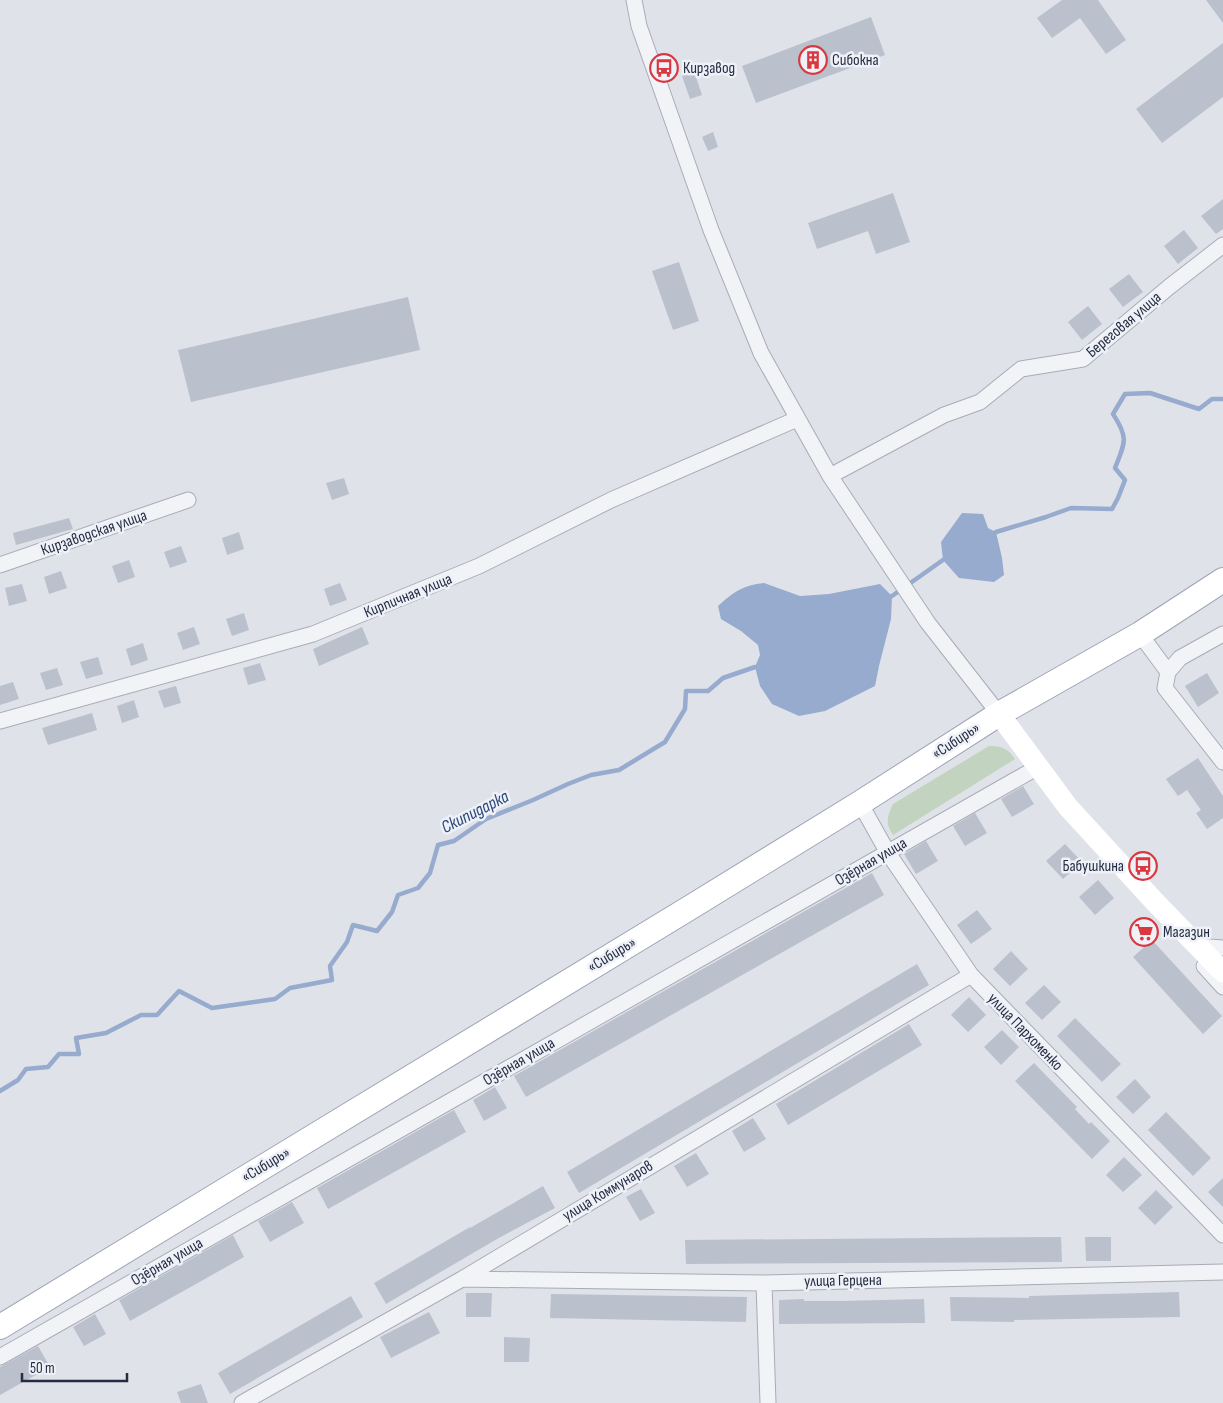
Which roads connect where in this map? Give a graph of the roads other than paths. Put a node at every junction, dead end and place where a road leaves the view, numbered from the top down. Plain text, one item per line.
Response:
1 (634, 0) edge
2 (1223, 245) edge
3 (797, 419) junction
4 (830, 476) junction
5 (188, 500) dead end
6 (0, 565) edge
7 (1223, 580) edge
8 (1140, 634) junction
9 (1223, 634) edge
10 (1168, 672) junction
11 (999, 714) junction
12 (0, 721) edge
13 (1223, 762) edge
14 (1038, 767) junction
15 (860, 803) junction
16 (888, 853) junction
17 (1155, 902) junction
18 (1197, 946) junction
19 (1223, 948) edge
20 (1223, 972) edge
21 (971, 976) junction
22 (1223, 987) edge
23 (1223, 1235) edge
24 (1223, 1272) edge
25 (462, 1279) junction
26 (764, 1282) junction
27 (0, 1327) edge
28 (0, 1357) edge
29 (242, 1403) edge
30 (768, 1403) edge

1 - 3 street
2 - 4 street, Береговая улица
3 - 4 street
3 - 12 street, Кирпичная улица
4 - 11 street
5 - 6 street, Кирзаводская улица
7 - 8 main road, «Сибирь»
8 - 10 street
8 - 11 main road, «Сибирь»
9 - 10 street
10 - 13 street
11 - 14 street
11 - 15 main road, «Сибирь»
14 - 16 street, Озёрная улица
14 - 17 street
15 - 16 street, улица Пархоменко
15 - 27 main road, «Сибирь»
16 - 21 street, улица Пархоменко
16 - 28 street, Озёрная улица
17 - 18 street
17 - 22 street
18 - 19 street
18 - 20 street
21 - 23 street, улица Пархоменко
21 - 25 street, улица Коммунаров
24 - 26 street, улица Герцена
25 - 26 street, улица Герцена
25 - 29 street, улица Коммунаров
26 - 30 street

